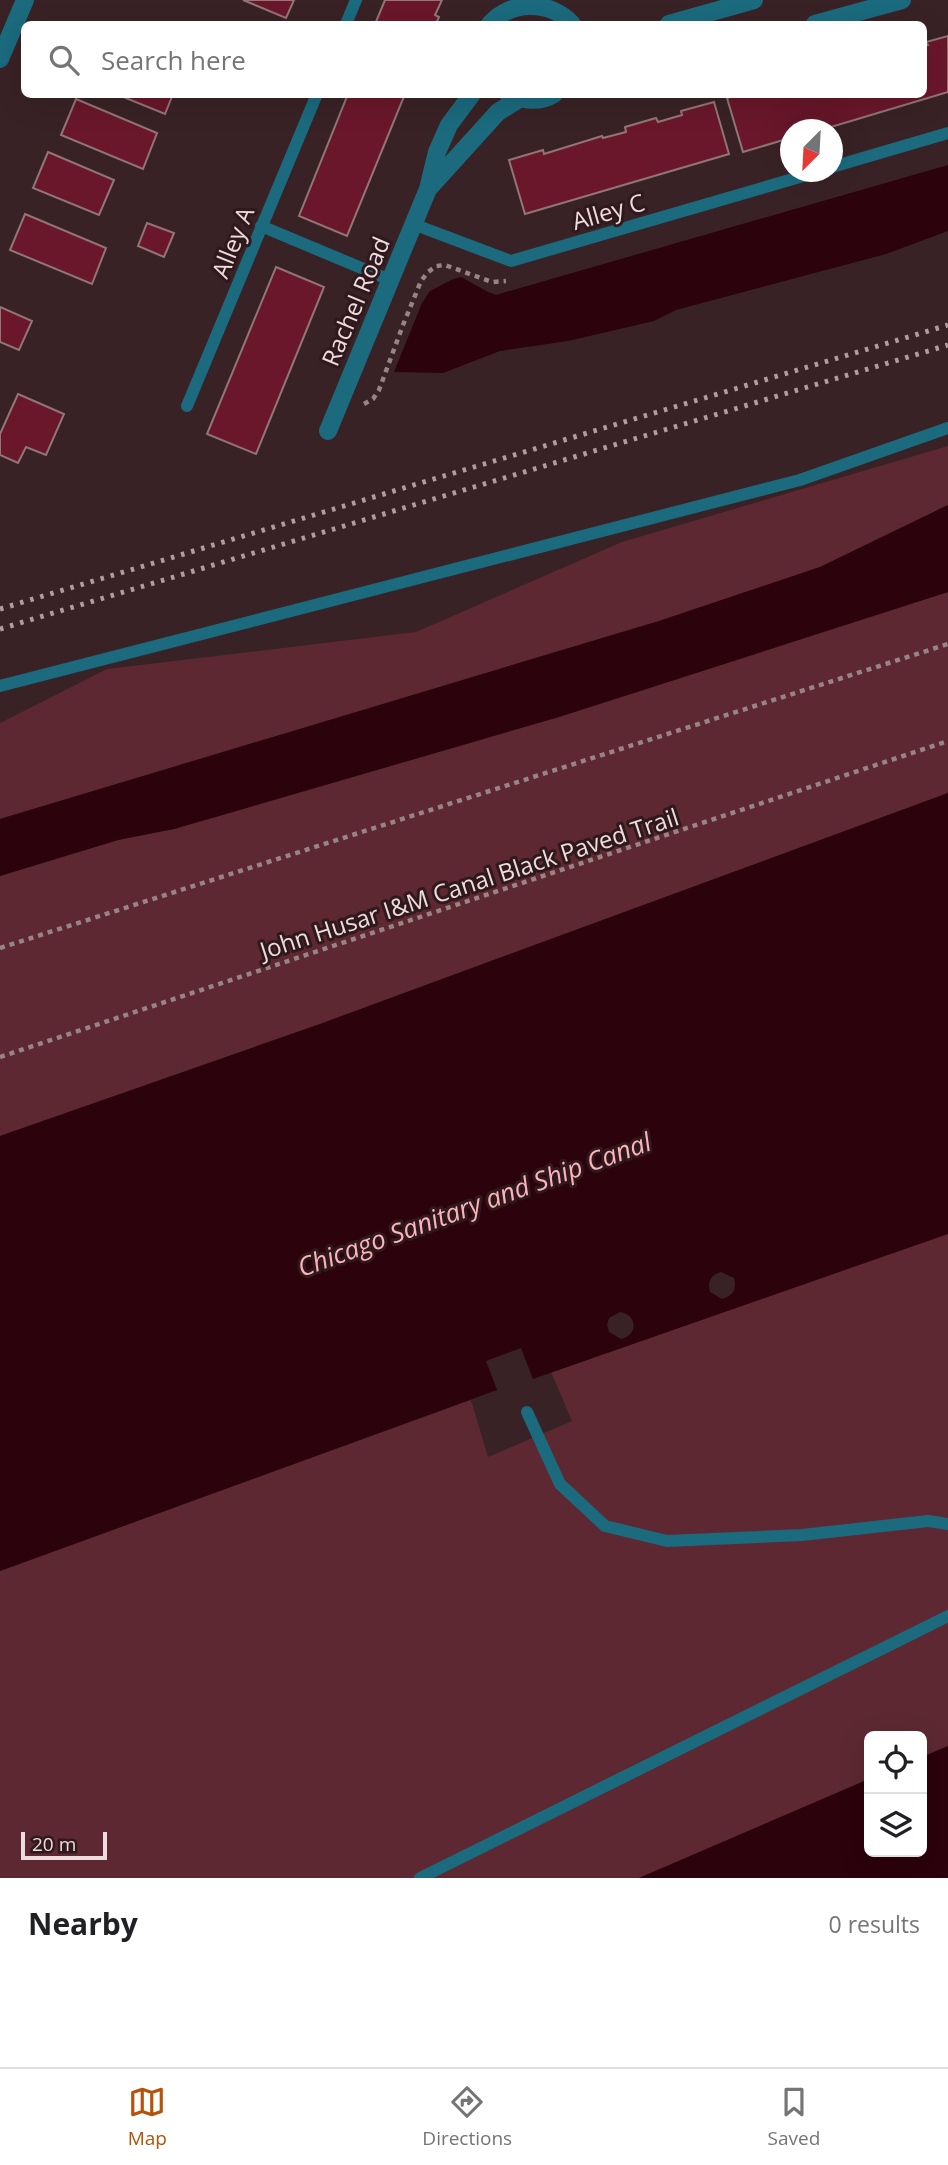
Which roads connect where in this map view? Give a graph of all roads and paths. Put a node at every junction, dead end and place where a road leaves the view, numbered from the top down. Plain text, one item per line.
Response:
1 (24, 0) edge
2 (356, 0) edge
3 (499, 0) edge
4 (754, 0) edge
5 (902, 0) edge
6 (553, 4) edge
7 (347, 21) edge
8 (491, 21) edge
9 (492, 21) edge
10 (569, 21) edge
11 (680, 21) edge
12 (826, 21) edge
13 (0, 58) edge
14 (315, 98) edge
15 (469, 98) edge
16 (513, 98) edge
17 (519, 98) edge
18 (544, 98) edge
19 (948, 133) edge
20 (843, 164) edge
21 (783, 182) edge
22 (428, 189) junction
23 (413, 225) junction
24 (261, 226) junction
25 (390, 279) junction
26 (514, 280) dead end
27 (340, 403) junction
28 (187, 406) dead end
29 (948, 428) edge
30 (328, 431) dead end
31 (948, 644) edge
32 (0, 686) edge
33 (948, 741) edge
34 (0, 948) edge
35 (0, 1057) edge
36 (527, 1412) dead end
37 (948, 1524) edge
38 (948, 1616) edge
39 (420, 1878) edge

1 - 13 street
2 - 7 lane
3 - 8 street
4 - 11 street
5 - 12 street
6 - 9 street
6 - 10 street
14 - 24 lane, Alley A
15 - 22 street, Rachel Road
16 - 22 street, Rachel Road
17 - 18 street, Rachel Road
19 - 20 lane
21 - 23 lane, Alley C
22 - 23 street, Rachel Road
23 - 25 street, Rachel Road
24 - 25 lane
24 - 28 lane, Alley A
25 - 27 street, Rachel Road
26 - 27 path
27 - 30 street, Rachel Road
29 - 32 lane
31 - 34 path
33 - 35 path, John Husar I&M Canal Black Paved Trail
36 - 37 lane
38 - 39 lane

